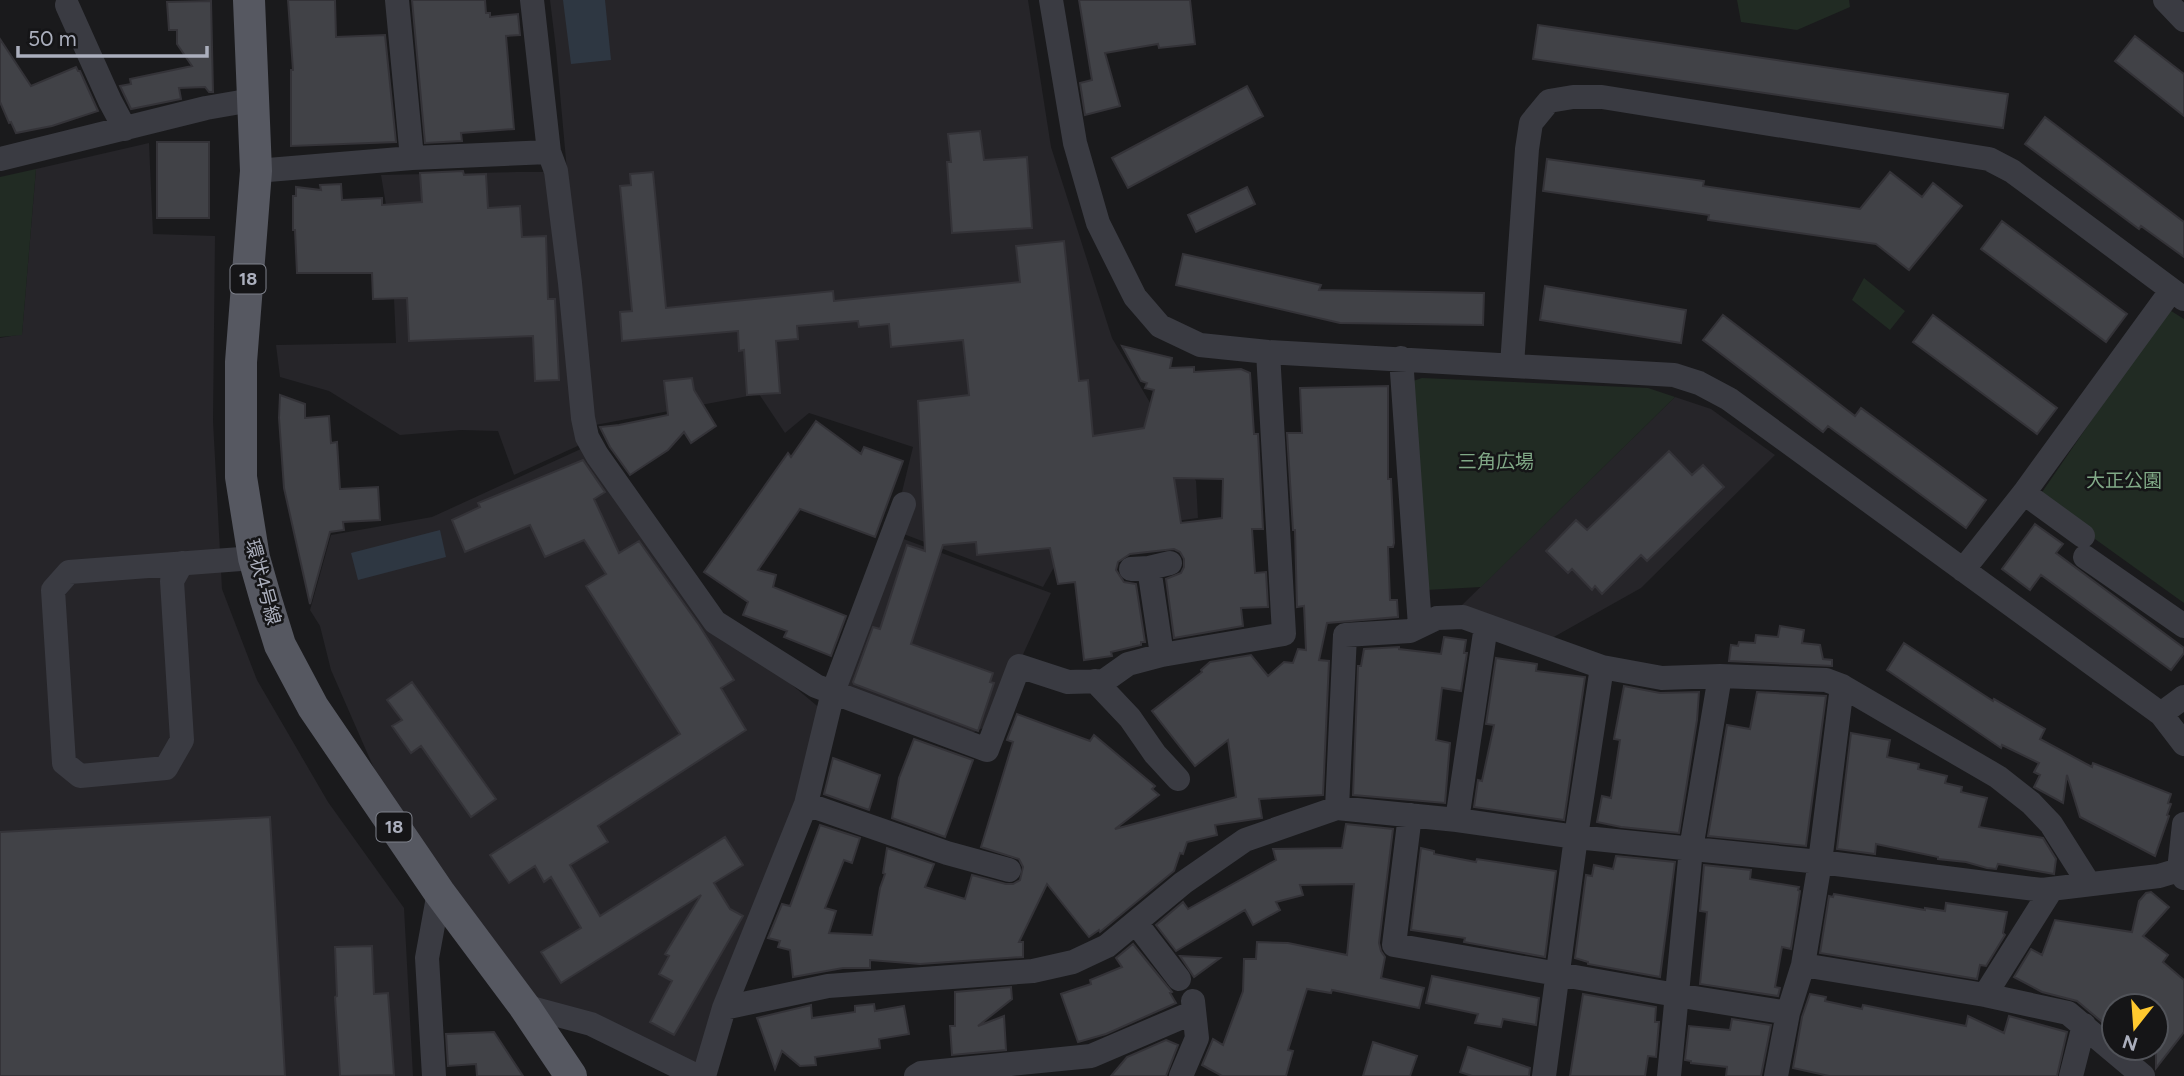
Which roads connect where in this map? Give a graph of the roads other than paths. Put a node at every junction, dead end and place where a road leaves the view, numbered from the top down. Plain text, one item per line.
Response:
1 (249, 0) edge
2 (397, 0) edge
3 (532, 0) edge
4 (1051, 0) edge
5 (2165, 0) edge
6 (67, 5) dead end
7 (2184, 20) edge
8 (252, 100) junction
9 (125, 128) junction
10 (549, 152) junction
11 (412, 158) junction
12 (0, 159) edge
13 (256, 171) junction
14 (2178, 295) edge
15 (1268, 352) junction
16 (1401, 358) junction
17 (1512, 365) junction
18 (2024, 494) junction
19 (904, 504) dead end
20 (254, 558) junction
21 (182, 563) junction
22 (1150, 567) dead end
23 (1963, 570) junction
24 (1420, 626) junction
25 (1486, 626) junction
26 (2184, 626) edge
27 (1162, 655) junction
28 (1602, 667) junction
29 (1720, 676) junction
30 (1095, 681) junction
31 (1842, 686) junction
32 (833, 692) junction
33 (2184, 697) edge
34 (2161, 714) junction
35 (2184, 744) edge
36 (1178, 779) dead end
37 (806, 804) junction
38 (1337, 808) junction
39 (1410, 815) junction
40 (1457, 820) junction
41 (2184, 824) edge
42 (1576, 837) junction
43 (1691, 849) junction
44 (1820, 862) junction
45 (1009, 870) dead end
46 (2182, 874) edge
47 (2089, 884) junction
48 (2051, 890) junction
49 (439, 892) junction
50 (1136, 923) junction
51 (1803, 965) junction
52 (1558, 973) junction
53 (1179, 979) dead end
54 (1676, 995) junction
55 (1985, 995) junction
56 (524, 1006) junction
57 (724, 1008) junction
58 (1788, 1013) junction
59 (2084, 1025) junction
60 (435, 1076) edge
61 (571, 1076) edge
62 (692, 1076) edge
63 (704, 1076) edge
64 (916, 1076) edge
65 (1181, 1076) edge
66 (1544, 1076) edge
67 (1669, 1076) edge
68 (1776, 1076) edge
69 (2071, 1076) edge
70 (2143, 1076) edge

1 - 8 main road, 環状4号線 / 18
2 - 11 street
3 - 10 street
4 - 15 street
5 - 7 street
6 - 9 street
8 - 9 street
8 - 13 main road, 環状4号線 / 18
9 - 12 street
10 - 11 street
10 - 32 street
11 - 13 street
13 - 20 main road, 環状4号線 / 18
14 - 17 street
14 - 18 street
15 - 16 street
15 - 27 street
16 - 17 street
16 - 24 street
17 - 23 street
18 - 23 street
18 - 26 street
19 - 32 street
20 - 21 street
20 - 49 main road, 環状4号線 / 18
21 - 21 street
22 - 27 street
23 - 34 street
24 - 25 street
24 - 38 street
25 - 28 street
25 - 40 street
27 - 30 street
28 - 29 street
28 - 42 street
29 - 31 street
29 - 43 street
30 - 32 street
30 - 36 street
31 - 44 street
31 - 47 street
32 - 37 street
33 - 34 street
34 - 35 street
37 - 45 street
37 - 57 street
38 - 39 street
38 - 50 street
39 - 40 street
39 - 52 street
40 - 42 street
41 - 46 street
42 - 43 street
42 - 52 street
43 - 44 street
43 - 54 street
44 - 48 street
44 - 51 street
46 - 47 street
47 - 48 street
48 - 55 street
49 - 56 main road, 環状4号線 / 18
49 - 60 street
50 - 53 street
50 - 57 street
51 - 55 street
51 - 58 street
52 - 54 street
52 - 66 street
54 - 58 street
54 - 67 street
55 - 59 street
56 - 61 main road, 環状4号線 / 18
56 - 62 street
57 - 63 street
58 - 68 street
59 - 69 street
59 - 70 street
64 - 65 street

